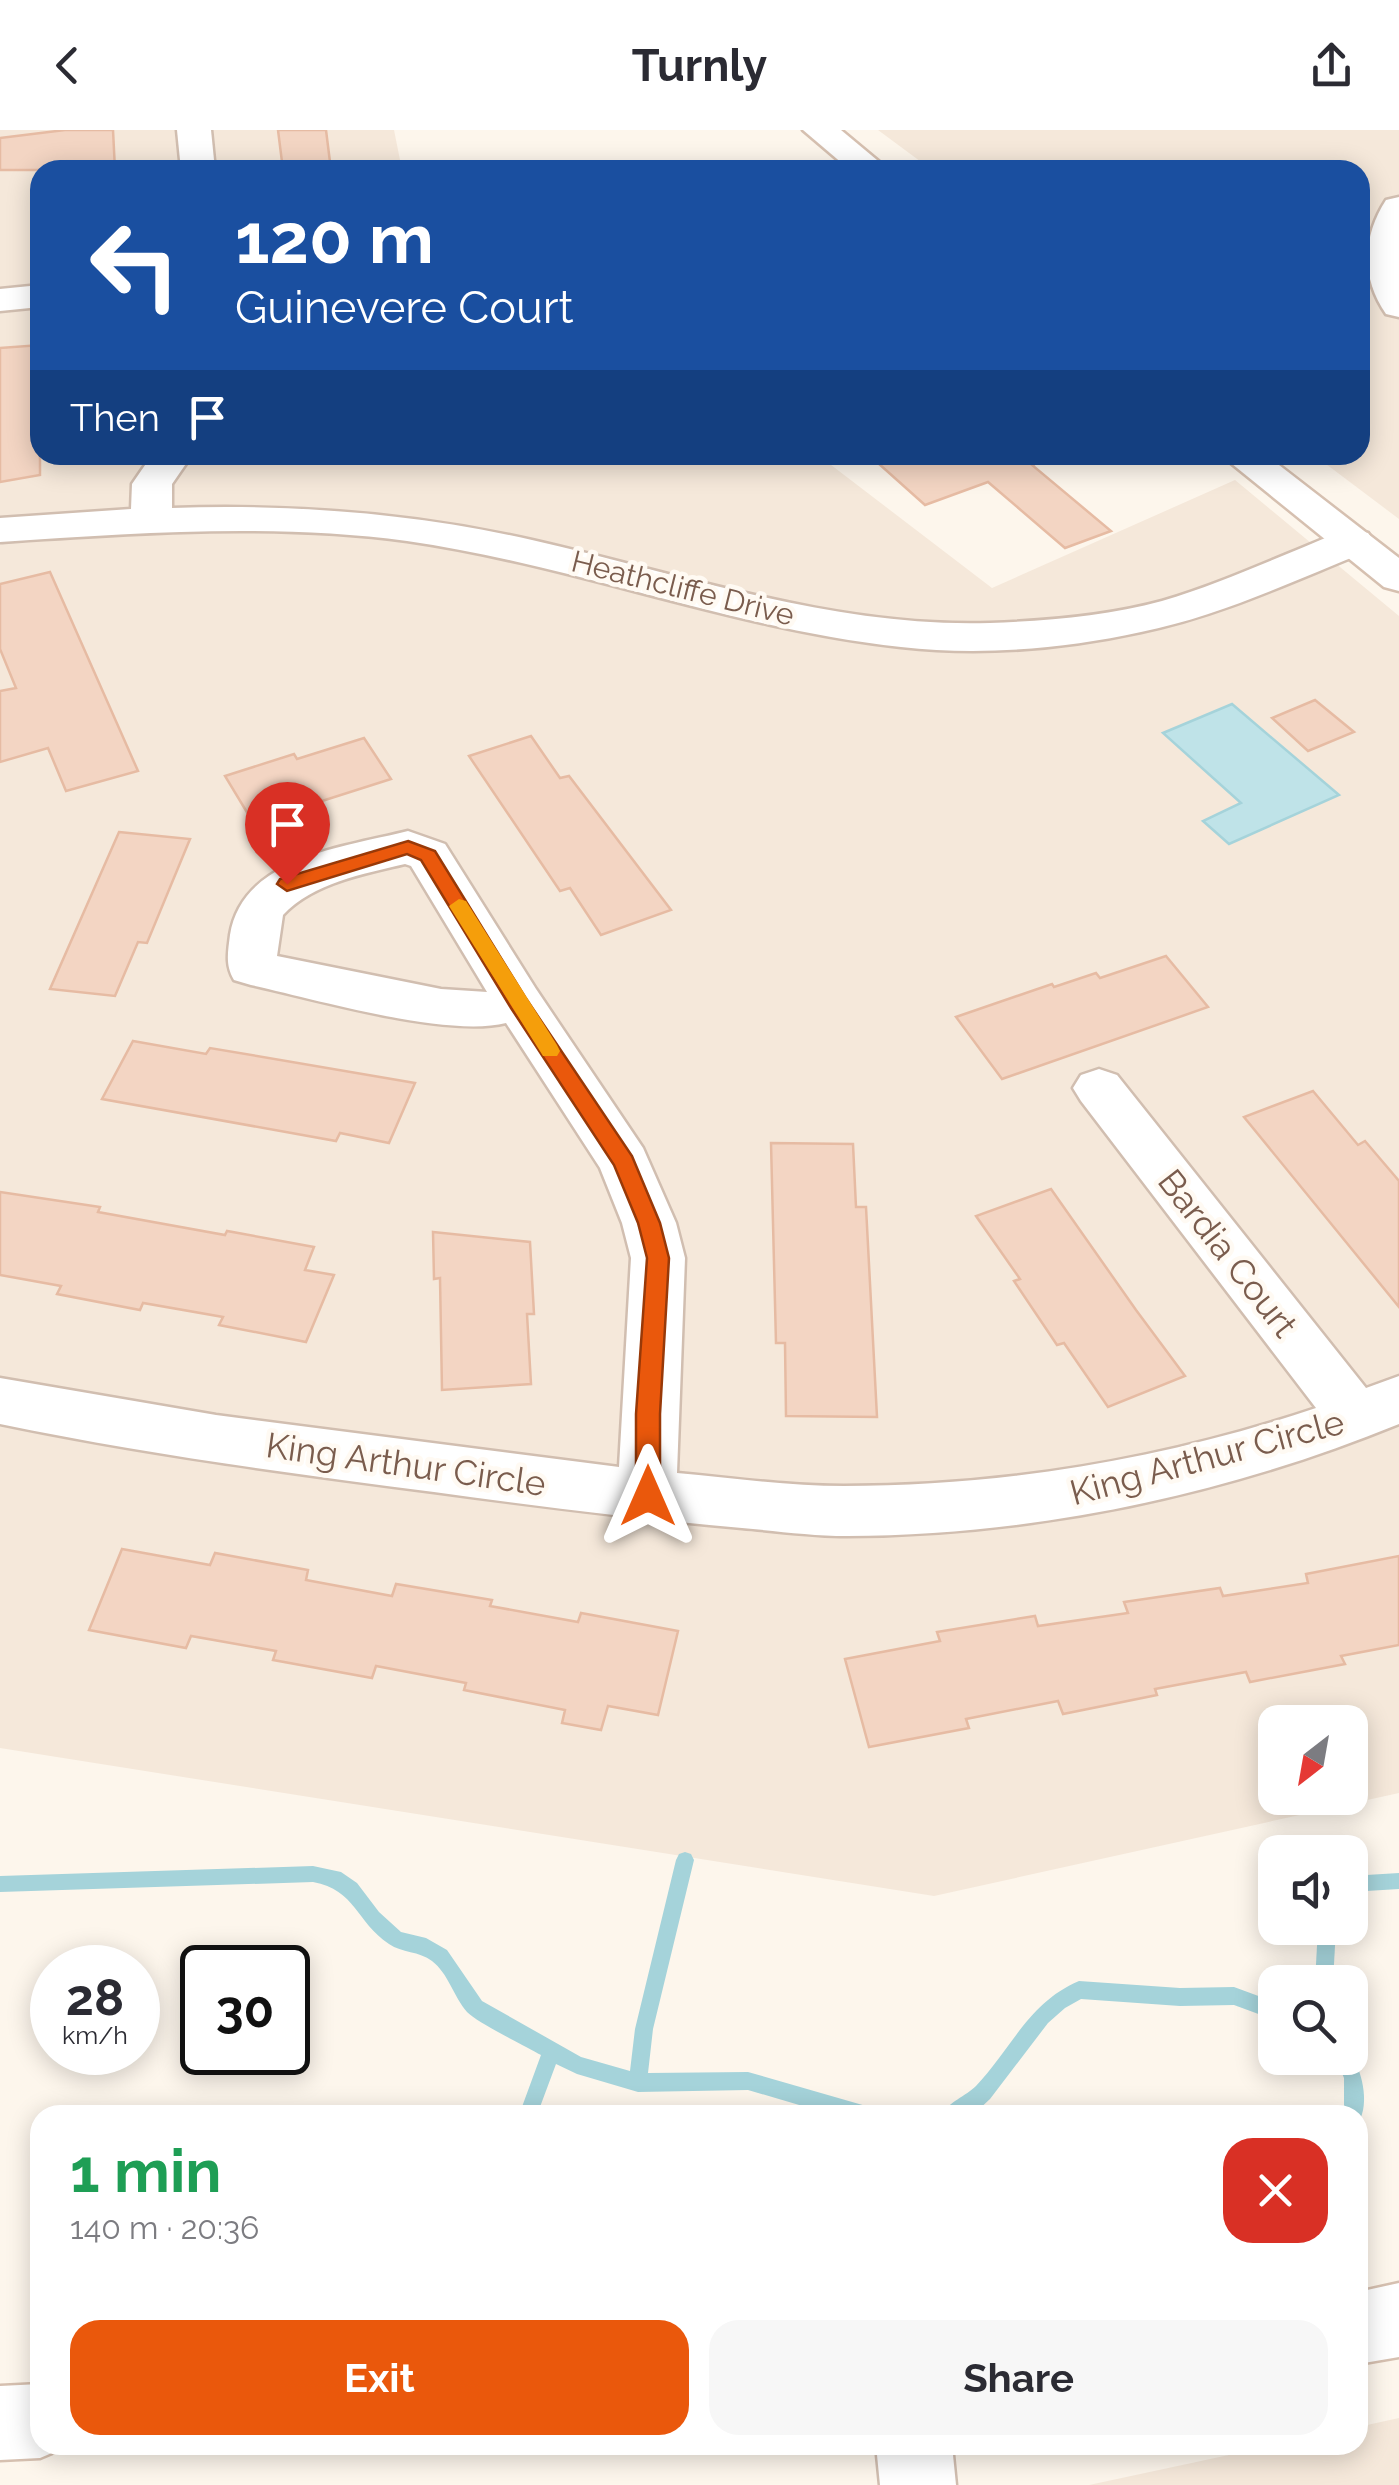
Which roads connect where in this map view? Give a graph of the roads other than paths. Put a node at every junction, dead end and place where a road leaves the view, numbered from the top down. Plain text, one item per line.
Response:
1 (194, 130) edge
2 (820, 130) edge
3 (197, 160) edge
4 (859, 160) edge
5 (1399, 208) edge
6 (1371, 256) edge
7 (30, 297) edge
8 (0, 300) edge
9 (1399, 306) edge
10 (164, 465) edge
11 (1254, 465) edge
12 (154, 519) junction
13 (0, 530) edge
14 (1353, 542) junction
15 (1399, 578) edge
16 (518, 1002) junction
17 (1100, 1088) dead end
18 (0, 1402) edge
19 (1378, 1409) edge
20 (648, 1496) junction
21 (1399, 2320) edge
22 (1368, 2326) edge
23 (30, 2421) edge
24 (0, 2422) edge
25 (915, 2455) edge
26 (918, 2485) edge

1 - 3 street
2 - 4 street
5 - 6 street
6 - 9 street
7 - 8 street
10 - 12 street
11 - 14 street
12 - 13 street, Heathcliffe Drive
12 - 14 street, Heathcliffe Drive
14 - 15 street
16 - 16 street
16 - 20 street
17 - 19 street, Bardia Court
18 - 20 street, King Arthur Circle
19 - 20 street, King Arthur Circle
21 - 22 street
23 - 24 street
25 - 26 street

